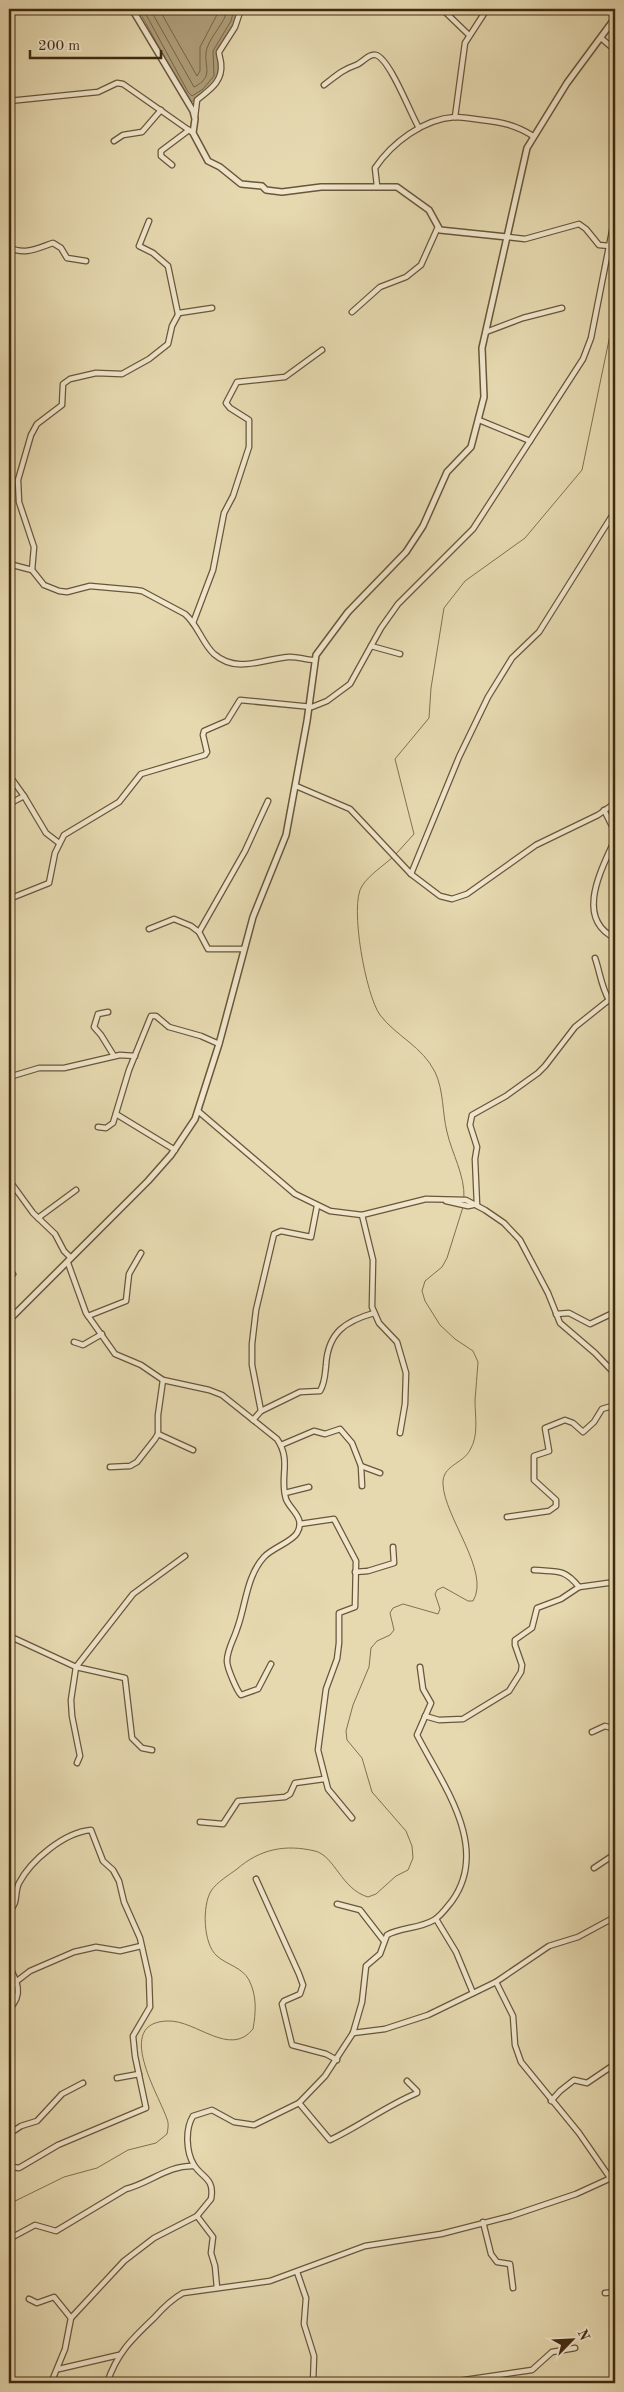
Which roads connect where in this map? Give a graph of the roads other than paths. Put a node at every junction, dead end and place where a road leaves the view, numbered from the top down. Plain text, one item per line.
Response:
1 (132, 9) edge
2 (241, 9) edge
3 (442, 9) edge
4 (487, 9) edge
5 (615, 18) edge
6 (469, 35) junction
7 (601, 38) junction
8 (615, 50) edge
9 (324, 85) dead end
10 (9, 101) edge
11 (161, 110) junction
12 (195, 117) junction
13 (455, 117) junction
14 (419, 128) junction
15 (191, 131) junction
16 (533, 136) junction
17 (114, 141) dead end
18 (172, 165) dead end
19 (377, 186) junction
20 (615, 216) edge
21 (149, 221) dead end
22 (438, 228) junction
23 (507, 237) junction
24 (610, 246) junction
25 (9, 247) edge
26 (86, 261) dead end
27 (212, 308) dead end
28 (562, 308) dead end
29 (352, 312) dead end
30 (178, 314) junction
31 (486, 332) junction
32 (322, 350) dead end
33 (479, 420) junction
34 (530, 441) junction
35 (615, 511) edge
36 (9, 564) edge
37 (32, 570) junction
38 (193, 623) junction
39 (371, 646) junction
40 (400, 654) dead end
41 (314, 660) junction
42 (309, 707) junction
43 (9, 775) edge
44 (296, 786) junction
45 (24, 796) junction
46 (268, 801) dead end
47 (615, 803) edge
48 (9, 804) edge
49 (604, 810) junction
50 (615, 832) edge
51 (615, 840) edge
52 (59, 843) junction
53 (411, 874) junction
54 (9, 899) edge
55 (149, 929) dead end
56 (199, 932) junction
57 (615, 938) edge
58 (243, 949) junction
59 (595, 958) dead end
60 (615, 995) edge
61 (609, 1000) junction
62 (108, 1012) dead end
63 (219, 1044) junction
64 (114, 1056) junction
65 (135, 1056) junction
66 (9, 1077) edge
67 (198, 1111) junction
68 (116, 1114) junction
69 (98, 1127) dead end
70 (175, 1150) junction
71 (9, 1180) edge
72 (76, 1190) dead end
73 (475, 1205) junction
74 (317, 1206) junction
75 (362, 1215) junction
76 (38, 1218) junction
77 (140, 1253) dead end
78 (70, 1260) junction
79 (615, 1312) edge
80 (374, 1313) junction
81 (556, 1314) junction
82 (88, 1316) junction
83 (9, 1320) edge
84 (102, 1334) junction
85 (74, 1342) dead end
86 (615, 1374) edge
87 (163, 1380) junction
88 (615, 1405) edge
89 (261, 1411) junction
90 (253, 1420) junction
91 (400, 1433) dead end
92 (158, 1434) junction
93 (281, 1445) junction
94 (193, 1450) dead end
95 (361, 1466) junction
96 (110, 1467) dead end
97 (380, 1473) dead end
98 (362, 1486) dead end
99 (309, 1487) dead end
100 (285, 1493) junction
101 (507, 1517) dead end
102 (300, 1524) junction
103 (393, 1547) dead end
104 (185, 1556) dead end
105 (534, 1570) dead end
106 (355, 1572) junction
107 (615, 1582) edge
108 (579, 1587) junction
109 (9, 1636) edge
110 (271, 1664) dead end
111 (76, 1667) junction
112 (420, 1667) dead end
113 (425, 1716) junction
114 (615, 1729) edge
115 (592, 1732) dead end
116 (152, 1750) dead end
117 (77, 1763) dead end
118 (324, 1779) junction
119 (352, 1818) dead end
120 (200, 1822) dead end
121 (615, 1854) edge
122 (594, 1868) dead end
123 (256, 1879) dead end
124 (337, 1904) dead end
125 (9, 1911) edge
126 (615, 1917) edge
127 (436, 1919) junction
128 (384, 1940) junction
129 (141, 1946) junction
130 (9, 1966) edge
131 (17, 1981) junction
132 (496, 1982) junction
133 (473, 1993) junction
134 (9, 2009) edge
135 (354, 2033) junction
136 (337, 2060) junction
137 (615, 2064) edge
138 (139, 2074) junction
139 (117, 2078) dead end
140 (407, 2081) dead end
141 (83, 2083) dead end
142 (551, 2101) junction
143 (299, 2102) junction
144 (9, 2134) edge
145 (9, 2162) edge
146 (194, 2166) junction
147 (613, 2181) edge
148 (197, 2216) junction
149 (483, 2222) junction
150 (9, 2239) edge
151 (297, 2272) junction
152 (217, 2288) junction
153 (513, 2288) dead end
154 (615, 2292) edge
155 (605, 2293) dead end
156 (29, 2299) dead end
157 (71, 2318) junction
158 (575, 2348) dead end
159 (119, 2355) junction
160 (58, 2369) junction
161 (51, 2383) edge
162 (107, 2383) edge
163 (313, 2383) edge
164 (444, 2383) edge

1 - 12 street
2 - 12 street
3 - 6 street
4 - 6 street
5 - 7 street
6 - 13 street
7 - 8 street
7 - 16 street
9 - 14 street
10 - 11 street
11 - 15 street
11 - 17 street
12 - 15 street
13 - 14 street
13 - 16 street
14 - 19 street
15 - 18 street
15 - 19 street
16 - 23 street
19 - 22 street
20 - 24 street
21 - 30 street
22 - 23 street
22 - 29 street
23 - 24 street
23 - 31 street
24 - 34 street
25 - 26 street
27 - 30 street
28 - 31 street
30 - 37 street
31 - 33 street
32 - 38 street
33 - 34 street
33 - 41 street
34 - 39 street
35 - 53 street
36 - 37 street
37 - 38 street
38 - 41 street
39 - 40 street
39 - 42 street
41 - 42 street
42 - 44 street
42 - 52 street
43 - 45 street
44 - 53 street
44 - 58 street
45 - 48 street
45 - 52 street
46 - 56 street
47 - 49 street
49 - 50 street
49 - 53 street
51 - 57 street
52 - 54 street
55 - 56 street
56 - 58 street
58 - 63 street
59 - 61 street
60 - 61 street
61 - 73 street
62 - 64 street
63 - 65 street
63 - 67 street
64 - 65 street
64 - 66 street
65 - 68 street
67 - 70 street
67 - 74 street
68 - 69 street
68 - 70 street
70 - 78 street
71 - 76 street
72 - 76 street
73 - 75 street
73 - 81 street
74 - 75 street
74 - 89 street
75 - 80 street
76 - 78 street
77 - 82 street
78 - 82 street
78 - 83 street
79 - 81 street
80 - 89 street
80 - 91 street
81 - 86 street
82 - 84 street
84 - 85 street
84 - 87 street
87 - 90 street
87 - 92 street
88 - 101 street
89 - 90 street
90 - 93 street
92 - 94 street
92 - 96 street
93 - 95 street
93 - 100 street
95 - 97 street
95 - 98 street
99 - 100 street
100 - 102 street
102 - 106 street
102 - 110 street
103 - 106 street
104 - 111 street
105 - 108 street
106 - 118 street
107 - 108 street
108 - 113 street
109 - 111 street
111 - 116 street
111 - 117 street
112 - 113 street
113 - 127 street
114 - 115 street
118 - 119 street
118 - 120 street
121 - 122 street
123 - 136 street
124 - 128 street
125 - 129 street
126 - 132 street
127 - 128 street
127 - 133 street
128 - 135 street
129 - 131 street
129 - 138 street
130 - 131 street
131 - 134 street
132 - 133 street
132 - 142 street
133 - 135 street
135 - 136 street
136 - 143 street
137 - 142 street
138 - 139 street
138 - 145 street
140 - 143 street
141 - 144 street
142 - 147 street
143 - 146 street
146 - 148 street
146 - 150 street
147 - 149 street
148 - 152 street
148 - 157 street
149 - 151 street
149 - 153 street
151 - 152 street
151 - 163 street
152 - 159 street
154 - 155 street
156 - 157 street
157 - 160 street
158 - 164 street
159 - 160 street
159 - 162 street
160 - 161 street

